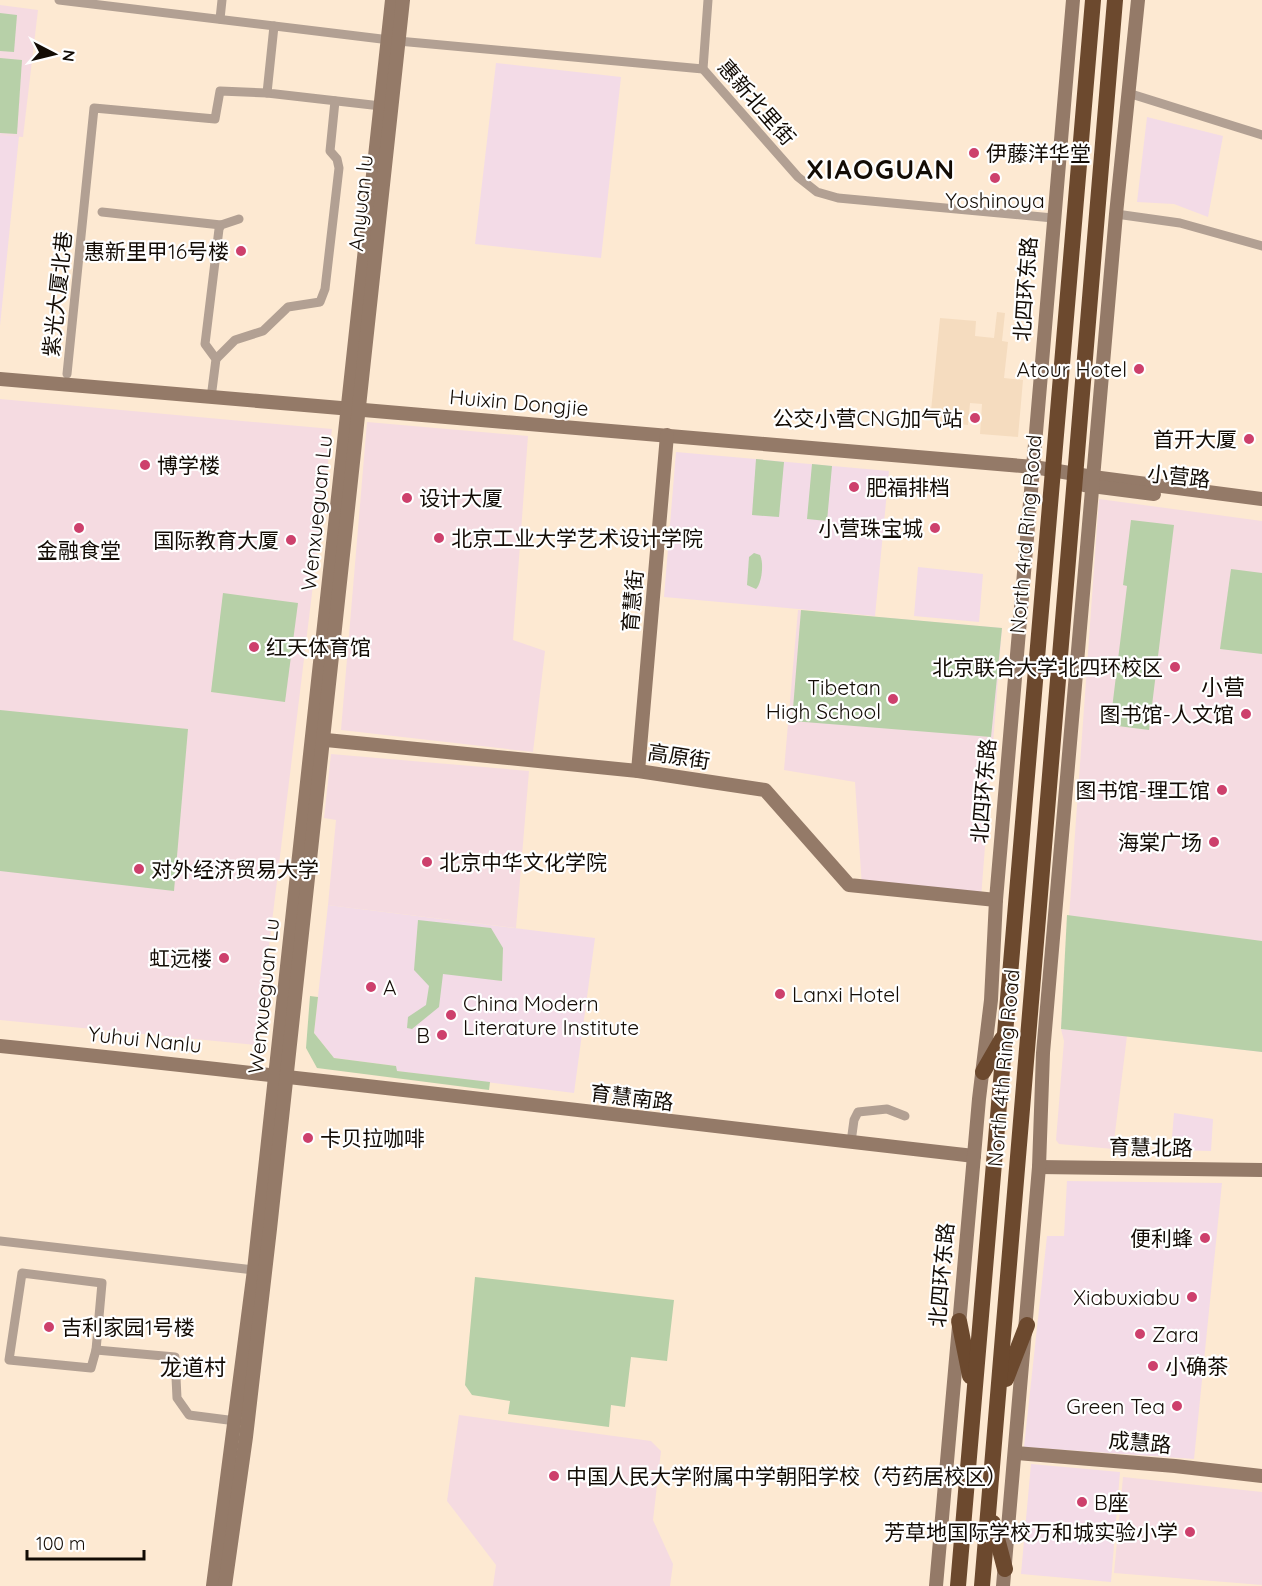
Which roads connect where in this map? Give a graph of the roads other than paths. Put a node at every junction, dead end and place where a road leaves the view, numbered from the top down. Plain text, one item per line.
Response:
1 (59, 0) edge
2 (222, 0) edge
3 (392, 0) edge
4 (403, 0) edge
5 (708, 0) edge
6 (1072, 0) edge
7 (1093, 0) edge
8 (1115, 0) edge
9 (1128, 0) edge
10 (1138, 0) edge
11 (220, 19) junction
12 (274, 26) junction
13 (1112, 32) junction
14 (393, 40) junction
15 (703, 69) junction
16 (267, 93) junction
17 (1128, 93) junction
18 (335, 101) junction
19 (381, 106) junction
20 (1262, 135) edge
21 (102, 212) dead end
22 (1116, 214) junction
23 (1053, 218) junction
24 (239, 219) dead end
25 (221, 225) junction
26 (1262, 246) edge
27 (216, 359) junction
28 (67, 374) dead end
29 (0, 380) edge
30 (1060, 397) joint
31 (211, 398) junction
32 (354, 410) junction
33 (1038, 416) junction
34 (1097, 423) junction
35 (667, 435) junction
36 (1034, 467) junction
37 (1092, 482) junction
38 (1262, 499) edge
39 (1262, 507) edge
40 (1029, 528) junction
41 (1088, 534) junction
42 (1067, 553) joint
43 (318, 739) junction
44 (638, 771) junction
45 (996, 900) junction
46 (1004, 1036) junction
47 (0, 1046) edge
48 (983, 1072) junction
49 (281, 1074) junction
50 (905, 1116) dead end
51 (851, 1142) junction
52 (974, 1156) junction
53 (1039, 1167) junction
54 (1262, 1170) edge
55 (0, 1240) edge
56 (254, 1270) junction
57 (959, 1321) junction
58 (1027, 1325) junction
59 (96, 1350) junction
60 (974, 1393) junction
61 (1000, 1396) junction
62 (236, 1421) junction
63 (1015, 1453) junction
64 (1262, 1476) edge
65 (991, 1513) junction
66 (1005, 1569) junction
67 (958, 1584) edge
68 (213, 1586) edge
69 (225, 1586) edge
70 (936, 1586) edge
71 (982, 1586) edge
72 (1003, 1586) edge

1 - 11 street
2 - 11 street
3 - 14 street, Anyuan lu
4 - 14 street, Anyuan lu
5 - 15 street, 惠新北里街
6 - 23 street, 北四环东路
7 - 30 highway, 北四环东路
8 - 13 highway, North 4rd Ring Road
9 - 13 highway
10 - 17 street
11 - 12 street
12 - 14 street
12 - 16 street
13 - 42 highway, North 4rd Ring Road
14 - 15 street
14 - 19 street, Anyuan lu
14 - 32 street, Anyuan lu
15 - 23 street, 惠新北里街
16 - 18 street
16 - 28 street, 紫光大厦北巷
17 - 20 street
17 - 22 street
18 - 19 street
18 - 27 street
19 - 32 street, Anyuan lu
21 - 25 street
22 - 26 street
22 - 34 street
23 - 33 street, 北四环东路
24 - 25 street
25 - 27 street
27 - 31 street
29 - 31 street, Huixin Dongjie
30 - 46 highway, North 4rd Ring Road
31 - 32 street, Huixin Dongjie
32 - 35 street, Huixin Dongjie
32 - 43 street, Wenxueguan Lu
33 - 34 street
33 - 36 street, 北四环东路
34 - 37 street
35 - 36 street, Huixin Dongjie
35 - 44 street, 育慧街
36 - 37 street, Huixin Dongjie
36 - 40 street, 北四环东路
37 - 38 street, 小营路
37 - 39 street, 小营路
37 - 41 street
40 - 41 street
40 - 45 street, 北四环东路
41 - 53 street
42 - 61 highway, North 4th Ring Road
43 - 44 street, 高原街
43 - 49 street, Wenxueguan Lu
44 - 45 street, 高原街
45 - 48 street, 北四环东路
46 - 48 highway
46 - 60 highway, North 4rd Ring Road
47 - 49 street, Yuhui Nanlu
48 - 52 street, 北四环东路
49 - 51 street, 育慧南路
49 - 56 street, Wenxueguan Lu
49 - 69 street, Wenxueguan Lu
50 - 51 street
51 - 52 street, 育慧南路
52 - 57 street, 北四环东路
53 - 54 street, 育慧北路
53 - 58 street
55 - 56 street
56 - 62 street, Wenxueguan Lu
57 - 60 highway
57 - 70 street, 北四环东路
58 - 61 highway
58 - 63 street
59 - 59 street
59 - 62 street
60 - 67 highway
61 - 65 highway, North 4th Ring Road
62 - 68 street, Wenxueguan Lu
63 - 64 street, 成慧路
63 - 66 street
65 - 66 highway
65 - 71 highway, North 4th Ring Road
66 - 72 street

